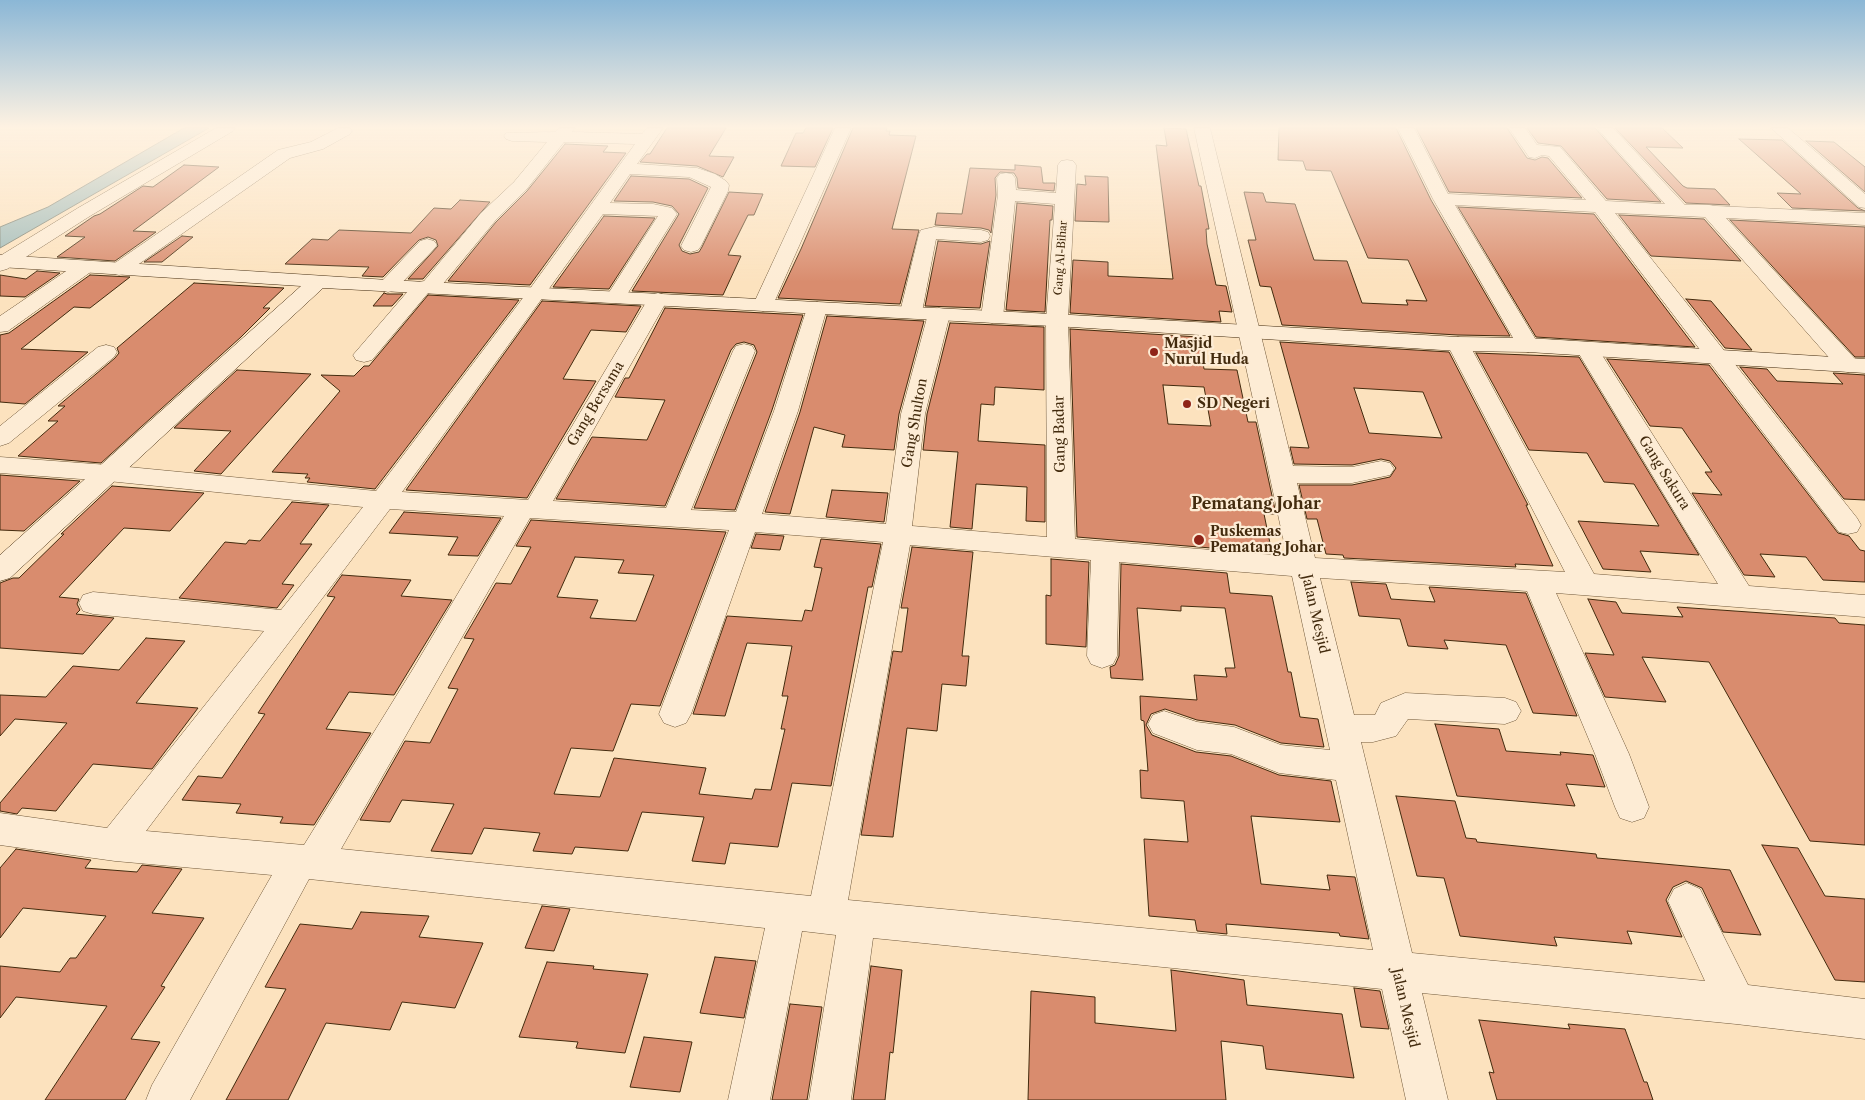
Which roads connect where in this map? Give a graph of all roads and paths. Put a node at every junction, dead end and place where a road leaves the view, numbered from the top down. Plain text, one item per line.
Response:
1 (140, 179) edge
2 (248, 179) edge
3 (525, 179) edge
4 (619, 179) edge
5 (711, 179) edge
6 (820, 179) edge
7 (1066, 179) edge
8 (1214, 179) edge
9 (1432, 179) edge
10 (1578, 179) edge
11 (1652, 179) edge
12 (1837, 179) edge
13 (1064, 199) junction
14 (1442, 199) junction
15 (1865, 204) edge
16 (1602, 207) junction
17 (598, 208) junction
18 (1679, 209) junction
19 (1710, 210) junction
20 (1865, 219) edge
21 (981, 236) dead end
22 (427, 245) dead end
23 (691, 246) dead end
24 (2, 262) edge
25 (84, 267) junction
26 (119, 269) junction
27 (319, 281) junction
28 (388, 286) junction
29 (426, 287) junction
30 (536, 294) junction
31 (616, 297) junction
32 (658, 299) junction
33 (763, 305) junction
34 (817, 308) junction
35 (911, 312) junction
36 (939, 314) junction
37 (992, 317) junction
38 (1057, 320) junction
39 (0, 326) edge
40 (1249, 332) junction
41 (1458, 344) junction
42 (1528, 345) junction
43 (1586, 349) junction
44 (744, 351) dead end
45 (106, 352) dead end
46 (364, 355) dead end
47 (1720, 357) junction
48 (1856, 365) edge
49 (0, 438) edge
50 (0, 465) edge
51 (1381, 469) dead end
52 (108, 473) junction
53 (1282, 474) junction
54 (383, 500) junction
55 (529, 509) junction
56 (675, 517) junction
57 (747, 522) junction
58 (1848, 525) dead end
59 (898, 533) junction
60 (1061, 547) junction
61 (1105, 551) junction
62 (1304, 567) junction
63 (0, 571) edge
64 (1537, 581) junction
65 (1585, 584) junction
66 (1741, 597) junction
67 (93, 603) dead end
68 (1865, 606) edge
69 (289, 622) junction
70 (1102, 656) dead end
71 (1505, 711) dead end
72 (676, 714) dead end
73 (1164, 724) dead end
74 (1341, 728) junction
75 (1350, 767) junction
76 (1632, 807) dead end
77 (0, 829) edge
78 (116, 845) junction
79 (306, 862) junction
80 (1687, 901) dead end
81 (787, 912) junction
82 (841, 917) junction
83 (1397, 972) junction
84 (1736, 1004) junction
85 (1865, 1019) edge
86 (167, 1100) edge
87 (749, 1100) edge
88 (830, 1100) edge
89 (1427, 1100) edge

1 - 24 street
2 - 26 street
3 - 29 street
4 - 17 street
5 - 23 street
6 - 33 street
7 - 13 street, Gang Al-Bihar
8 - 40 street, Jalan Mesjid
9 - 14 street
10 - 16 street
11 - 18 street
12 - 15 street
13 - 37 street
13 - 38 street, Gang Al-Bihar
14 - 16 street
14 - 42 street
16 - 18 street
16 - 47 street
17 - 30 street
17 - 31 street
18 - 19 street
19 - 20 street
19 - 48 street
21 - 35 street
22 - 28 street
24 - 25 street
25 - 26 street
25 - 39 street
26 - 27 street
27 - 28 street
27 - 52 street
28 - 29 street
29 - 30 street
29 - 46 street
30 - 31 street
30 - 54 street
31 - 32 street
32 - 33 street
32 - 55 street, Gang Bersama
33 - 34 street
34 - 35 street
34 - 57 street
35 - 36 street
36 - 37 street
36 - 59 street, Gang Shulton
37 - 38 street
38 - 40 street
38 - 60 street, Gang Badar
40 - 41 street
40 - 53 street, Jalan Mesjid
41 - 42 street
41 - 65 street
42 - 43 street
43 - 47 street
43 - 66 street, Gang Sakura
44 - 56 street
45 - 49 street
47 - 48 street
47 - 58 street
50 - 52 street
51 - 53 street
52 - 54 street
52 - 63 street
53 - 62 street, Jalan Mesjid
54 - 55 street
54 - 69 street
55 - 56 street
55 - 79 street, Gang Bersama
56 - 57 street
57 - 59 street
57 - 72 street
59 - 60 street
59 - 82 street, Gang Shulton
60 - 61 street
61 - 62 street
61 - 70 street
62 - 64 street
62 - 74 street, Jalan Mesjid
64 - 65 street
64 - 76 street
65 - 66 street
66 - 68 street
67 - 69 street
69 - 78 street
71 - 74 street
73 - 75 street
74 - 75 street, Jalan Mesjid
75 - 83 street, Jalan Mesjid
77 - 78 street
78 - 79 street
79 - 81 street
79 - 86 street, Gang Bersama
80 - 84 street
81 - 82 street
81 - 87 street
82 - 83 street
82 - 88 street, Gang Shulton
83 - 84 street
83 - 89 street, Jalan Mesjid
84 - 85 street

